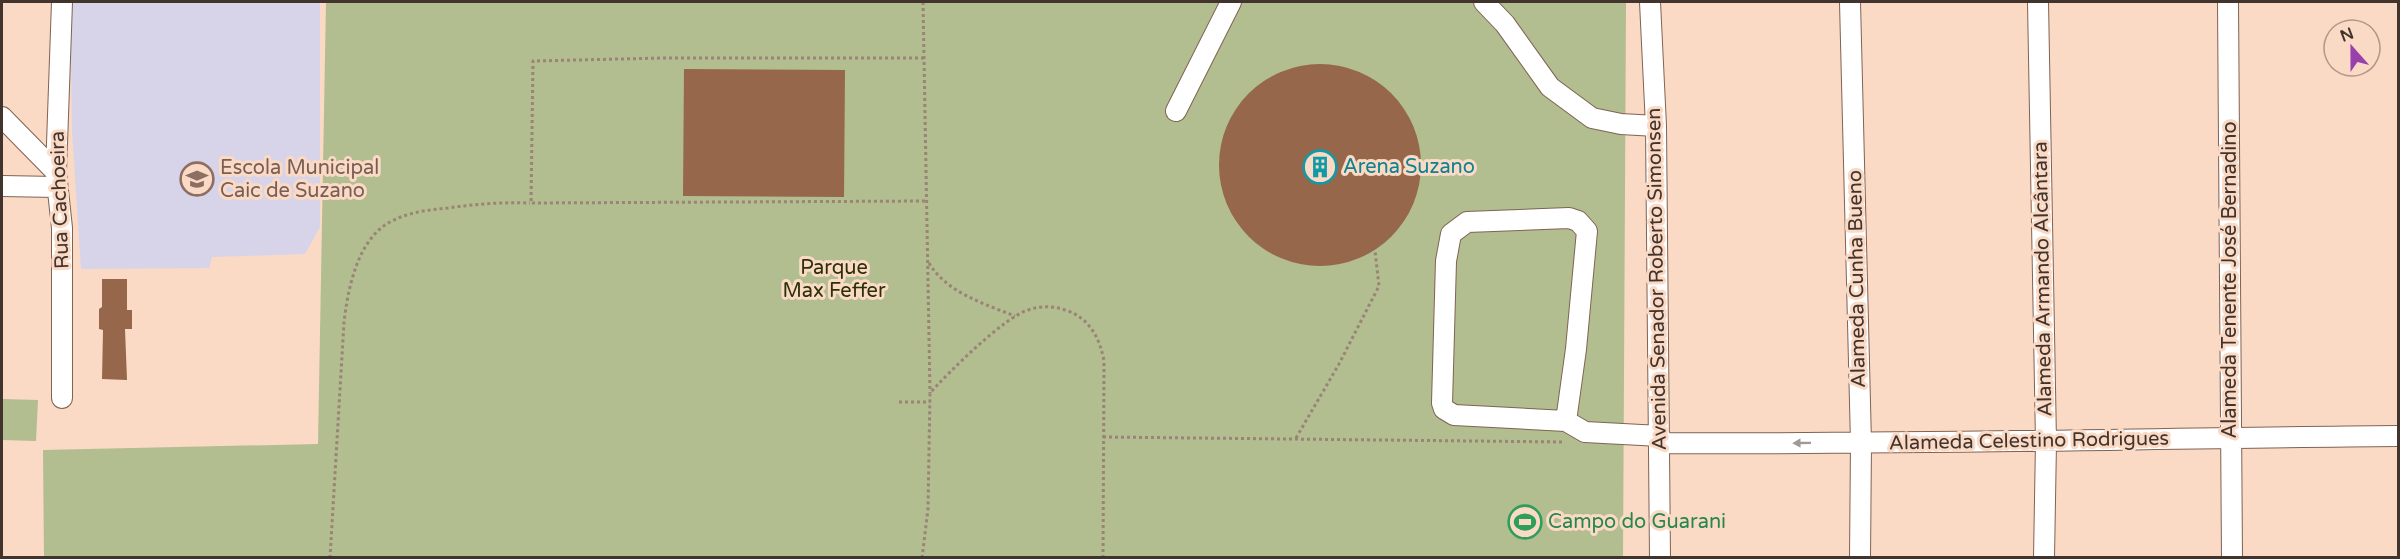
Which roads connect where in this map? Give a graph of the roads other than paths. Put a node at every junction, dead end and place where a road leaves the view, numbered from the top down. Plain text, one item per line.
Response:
1 (62, 2) edge
2 (1232, 2) edge
3 (1484, 2) edge
4 (1650, 2) edge
5 (1850, 2) edge
6 (2038, 2) edge
7 (2228, 2) edge
8 (1176, 111) dead end
9 (2, 117) edge
10 (1656, 126) junction
11 (56, 180) junction
12 (2, 186) edge
13 (62, 398) dead end
14 (1566, 421) junction
15 (2398, 436) edge
16 (2231, 437) junction
17 (1660, 440) junction
18 (2046, 442) junction
19 (1861, 443) junction
20 (1660, 558) edge
21 (1860, 558) edge
22 (2044, 558) edge
23 (2232, 558) edge

1 - 11 street, Rua Cachoeira
2 - 8 street
3 - 10 street
4 - 10 street, Avenida Senador Roberto Simonsen
5 - 19 street, Alameda Cunha Bueno
6 - 18 street, Alameda Armando Alcântara
7 - 16 street, Alameda Tenente José Bernadino
9 - 11 street
10 - 17 street, Avenida Senador Roberto Simonsen
11 - 12 street
11 - 13 street, Rua Cachoeira
14 - 14 street, Alameda Celestino Rodrigues
14 - 17 street, Alameda Celestino Rodrigues
15 - 16 street, Alameda Celestino Rodrigues
16 - 18 street, Alameda Celestino Rodrigues
16 - 23 street, Alameda Tenente José Bernadino
19 -> 17 street, Alameda Celestino Rodrigues
17 - 20 street, Avenida Senador Roberto Simonsen
18 - 19 street, Alameda Celestino Rodrigues
18 - 22 street, Alameda Armando Alcântara
19 - 21 street, Alameda Cunha Bueno

